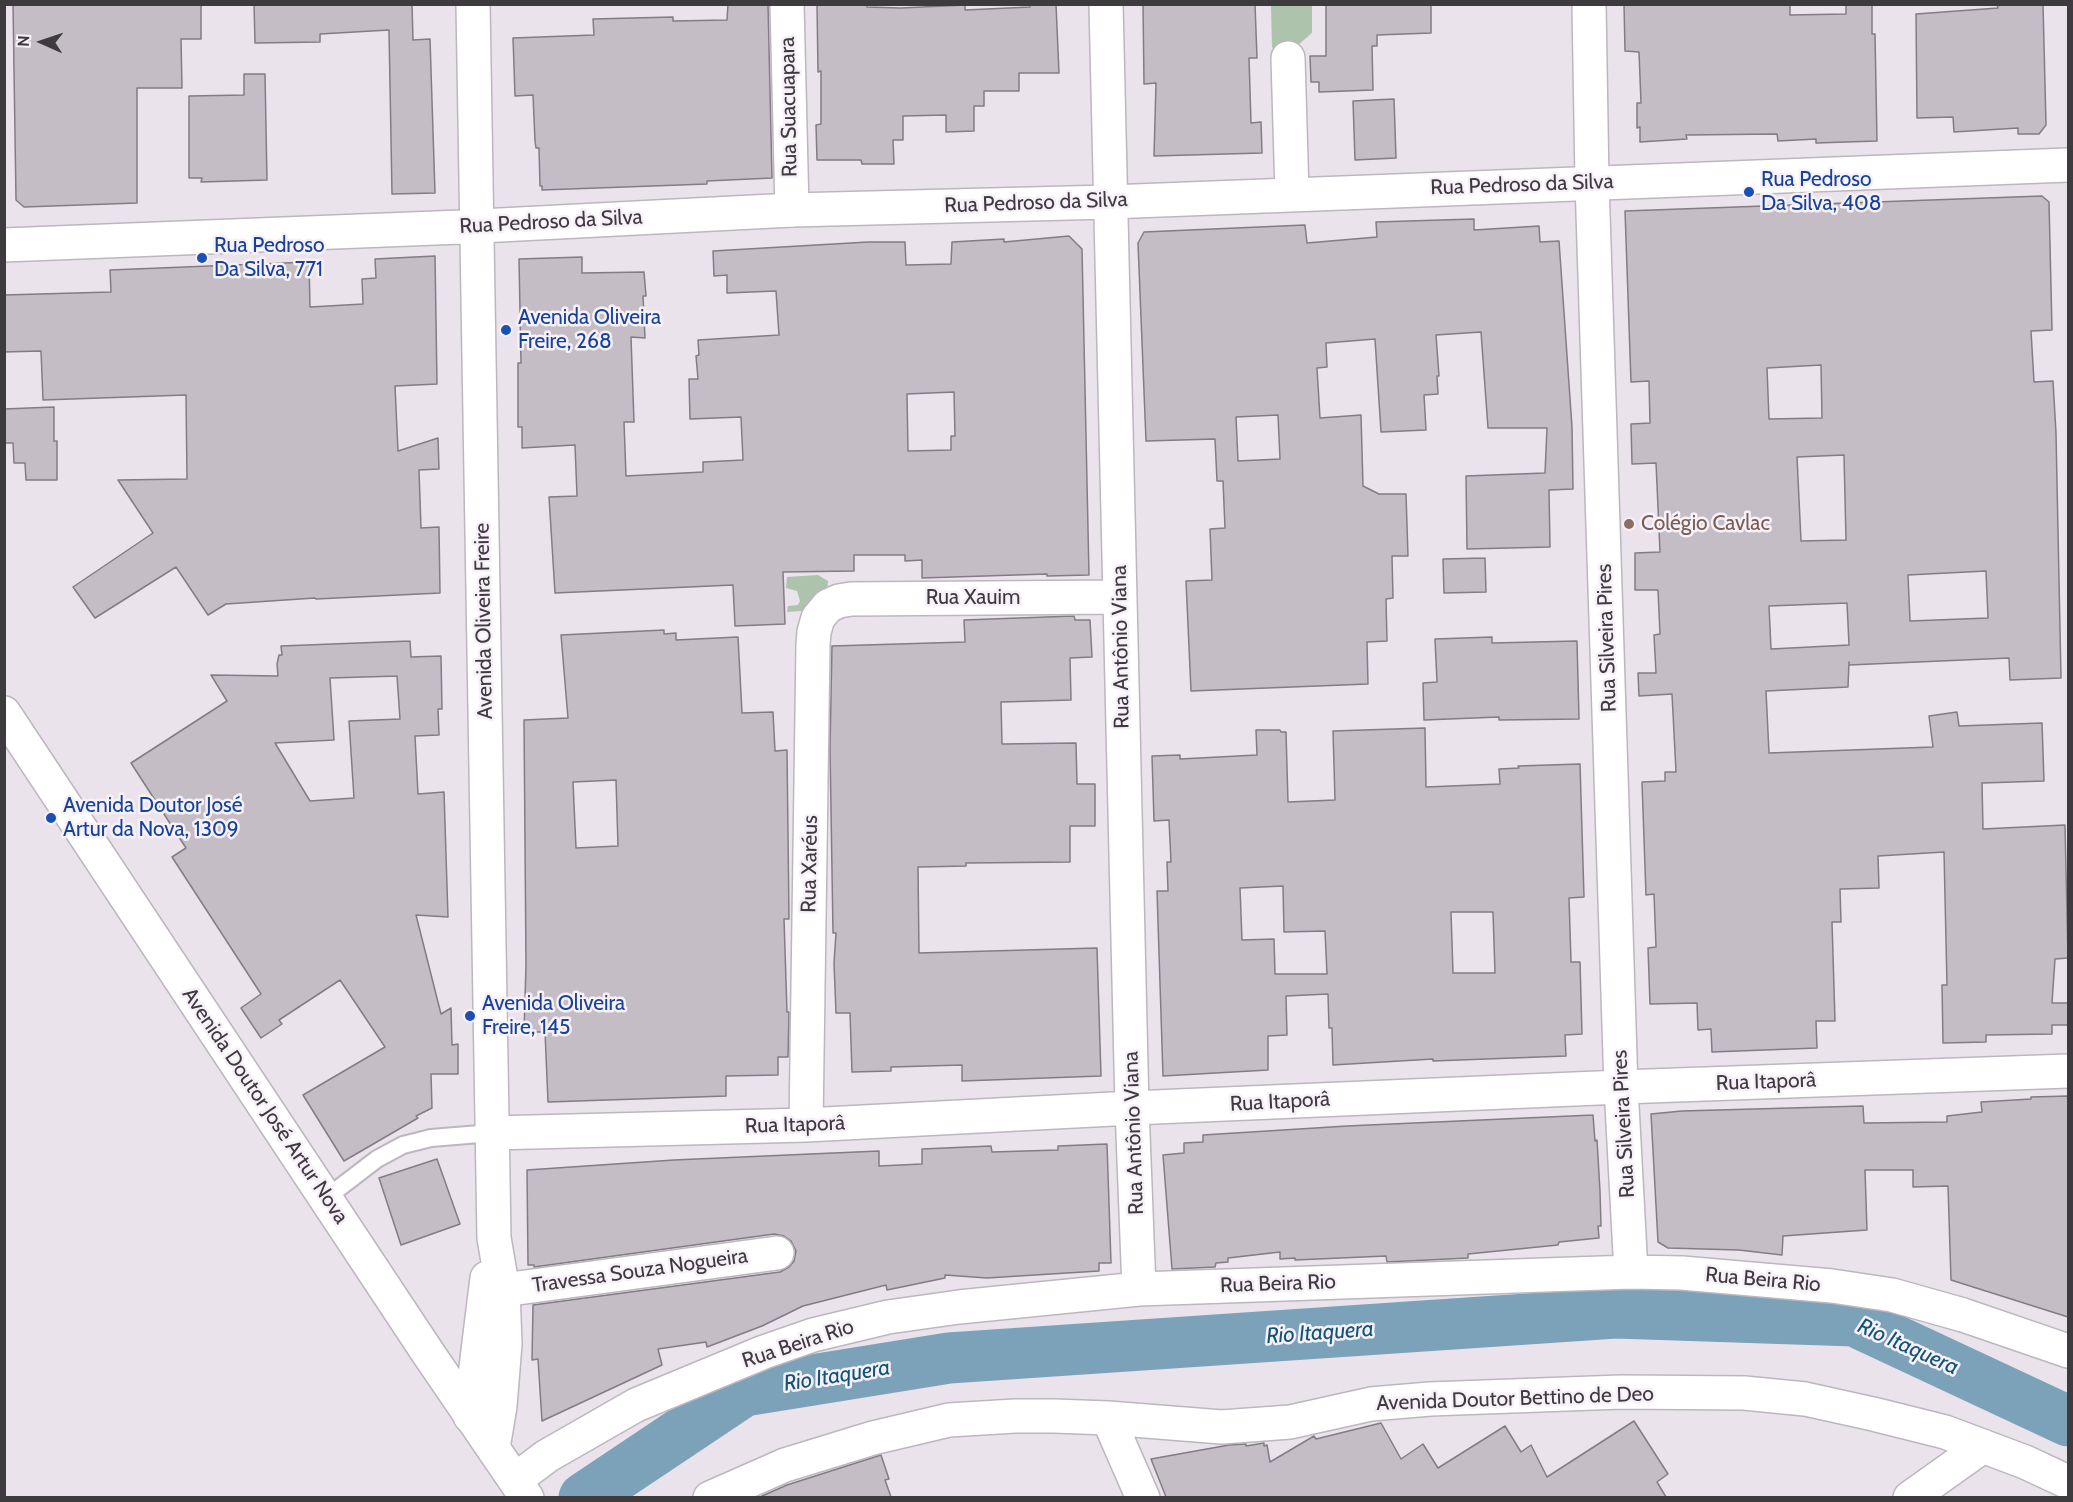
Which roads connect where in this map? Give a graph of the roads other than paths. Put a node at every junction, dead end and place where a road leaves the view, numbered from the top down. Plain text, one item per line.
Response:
1 (473, 4) edge
2 (787, 4) edge
3 (1106, 4) edge
4 (1589, 4) edge
5 (1288, 58) dead end
6 (2068, 165) edge
7 (1592, 182) junction
8 (1292, 194) junction
9 (1110, 202) junction
10 (792, 210) junction
11 (477, 226) junction
12 (4, 245) edge
13 (1119, 597) junction
14 (828, 606) joint
15 (4, 713) edge
16 (2068, 1071) edge
17 (1621, 1087) junction
18 (1132, 1108) junction
19 (806, 1125) junction
20 (492, 1133) junction
21 (326, 1198) junction
22 (494, 1238) junction
23 (777, 1252) dead end
24 (1631, 1272) junction
25 (1139, 1289) junction
26 (503, 1290) junction
27 (2068, 1351) edge
28 (470, 1416) junction
29 (1108, 1418) junction
30 (1983, 1446) junction
31 (493, 1448) junction
32 (2068, 1482) edge
33 (523, 1491) edge
34 (711, 1497) edge
35 (1143, 1497) edge
36 (1910, 1497) edge

1 - 11 street, Avenida Oliveira Freire
2 - 10 street, Rua Suacuapara
3 - 9 street, Rua Antônio Viana
4 - 7 street, Rua Silveira Pires
5 - 8 street
6 - 7 street, Rua Pedroso da Silva
7 - 8 street, Rua Pedroso da Silva
7 - 17 street, Rua Silveira Pires
8 - 9 street, Rua Pedroso da Silva
9 - 10 street, Rua Pedroso da Silva
9 - 13 street, Rua Antônio Viana
10 - 11 street, Rua Pedroso da Silva
11 - 12 street, Rua Pedroso da Silva
11 - 20 street, Avenida Oliveira Freire
13 - 14 street, Rua Xauim
13 - 18 street, Rua Antônio Viana
14 - 19 street, Rua Xaréus
15 - 21 street, Avenida Doutor José Artur Nova
16 - 17 street, Rua Itaporâ
17 - 18 street, Rua Itaporâ
17 - 24 street, Rua Silveira Pires
18 - 19 street, Rua Itaporâ
18 - 25 street, Rua Antônio Viana
19 - 20 street, Rua Itaporâ
20 - 21 lane
20 - 22 street, Avenida Oliveira Freire
21 - 28 street, Avenida Doutor José Artur Nova
22 - 26 street, Avenida Oliveira Freire
22 - 28 street, Avenida Oliveira Freire
23 - 26 street, Travessa Souza Nogueira
24 - 25 street, Rua Beira Rio
24 - 27 street, Rua Beira Rio
25 - 33 street, Rua Beira Rio
26 - 31 street, Avenida Oliveira Freire
28 - 31 street, Avenida Doutor José Artur Nova
29 - 30 street, Avenida Doutor Bettino de Deo
29 - 34 street, Avenida Doutor Bettino de Deo
29 - 35 street
30 - 32 street, Avenida Doutor Bettino de Deo
30 - 36 street
31 - 33 street, Avenida Doutor José Artur Nova

